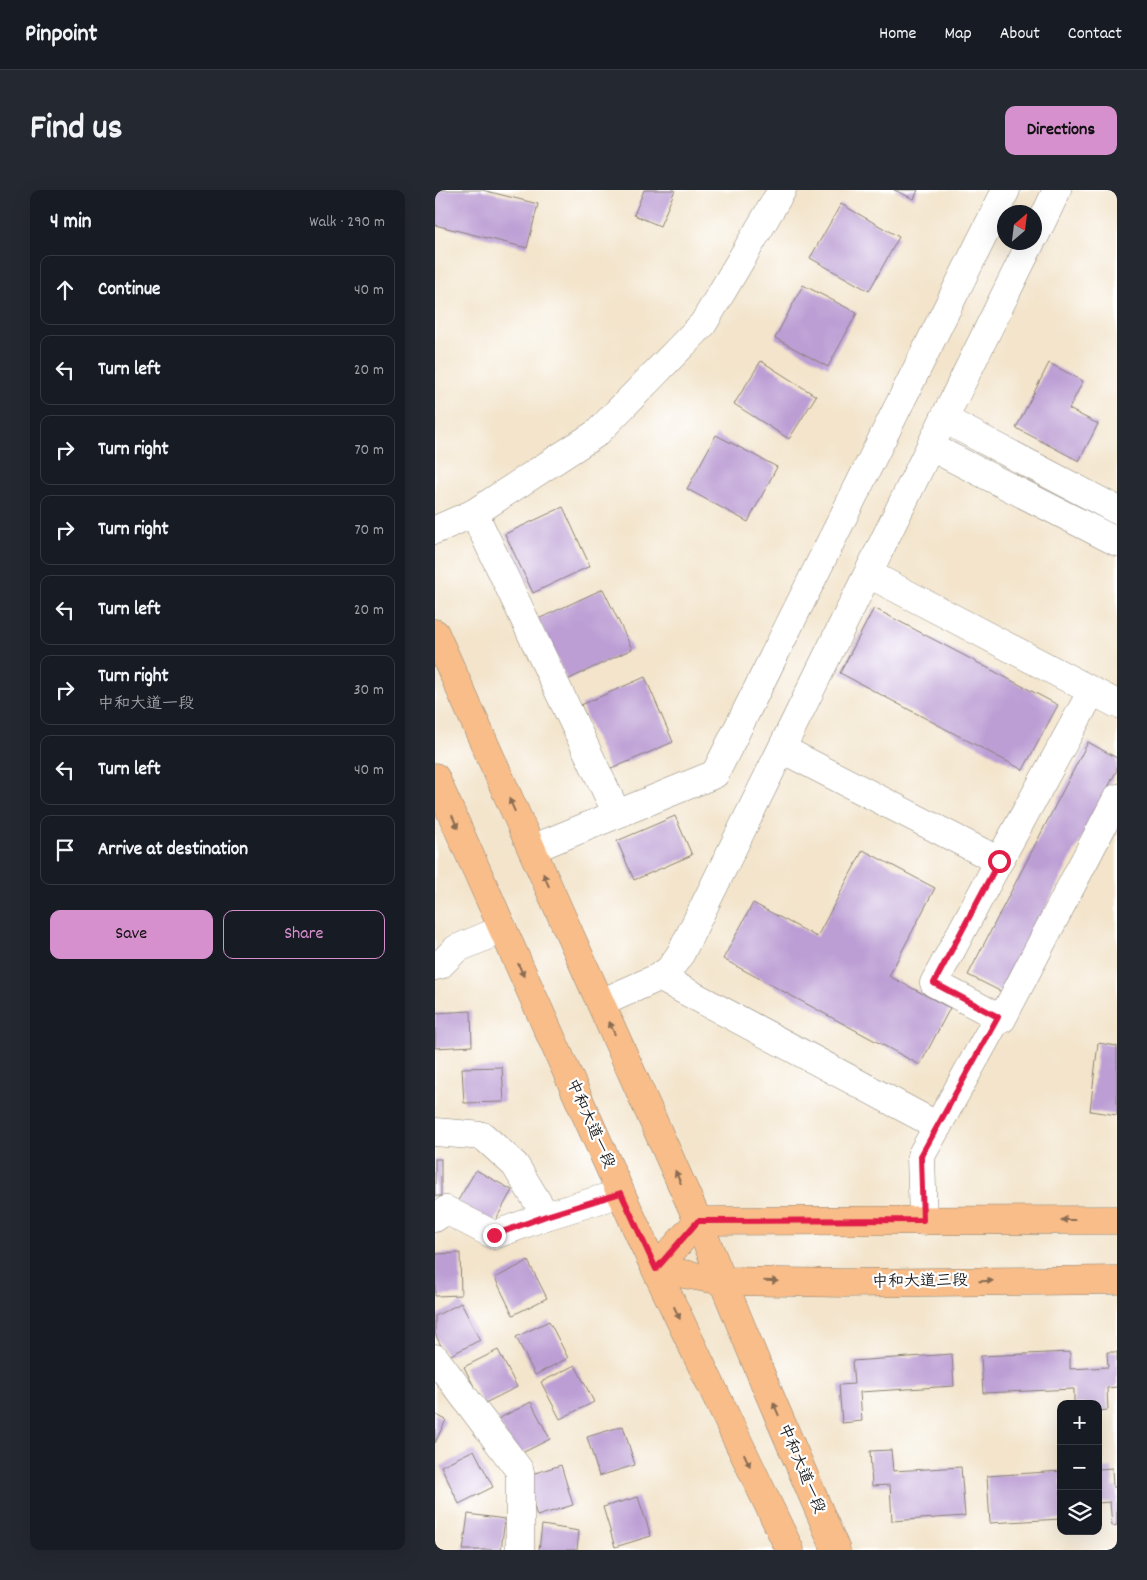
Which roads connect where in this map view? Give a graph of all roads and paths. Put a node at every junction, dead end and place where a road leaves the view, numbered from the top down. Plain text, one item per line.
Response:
1 (782, 190) edge
2 (1006, 190) edge
3 (1057, 190) edge
4 (1042, 221) edge
5 (1027, 250) edge
6 (944, 419) junction
7 (931, 447) junction
8 (1117, 510) edge
9 (474, 513) junction
10 (435, 530) edge
11 (1117, 542) edge
12 (869, 574) junction
13 (435, 633) edge
14 (1092, 691) junction
15 (1117, 704) edge
16 (782, 749) junction
17 (435, 777) edge
18 (1117, 798) edge
19 (617, 814) junction
20 (532, 849) junction
21 (999, 861) junction
22 (503, 929) junction
23 (435, 966) edge
24 (659, 977) junction
25 (601, 1003) junction
26 (998, 1017) junction
27 (938, 1126) junction
28 (435, 1132) edge
29 (621, 1193) junction
30 (546, 1216) junction
31 (435, 1218) edge
32 (923, 1220) junction
33 (1117, 1220) edge
34 (698, 1221) junction
35 (656, 1269) junction
36 (1117, 1280) edge
37 (723, 1281) junction
38 (435, 1358) edge
39 (520, 1550) edge
40 (790, 1550) edge
41 (836, 1550) edge

1 - 9 street
2 - 19 street
3 - 4 street
5 - 6 street
6 - 7 street
6 - 8 street
7 - 11 street
7 - 12 street
9 - 10 street
9 - 19 street
12 - 14 street
12 - 16 street
20 -> 13 main road, 中和大道一段
14 - 15 street
14 - 21 street
16 - 21 street
16 - 24 street
17 -> 22 main road, 中和大道一段
18 - 26 street
19 - 20 street
25 -> 20 main road, 中和大道一段
21 - 26 street
22 - 23 street
22 -> 29 main road, 中和大道一段
24 - 25 street
24 - 27 street
34 -> 25 main road, 中和大道一段
26 - 27 street
27 - 32 street
28 - 30 street
29 - 30 street
29 - 35 main road, 中和大道一段
30 - 31 street
33 -> 32 main road
32 - 34 main road
34 - 35 main road
34 - 37 main road, 中和大道一段
35 - 37 main road, 中和大道三段
35 -> 40 main road, 中和大道一段
37 -> 36 main road, 中和大道三段
41 -> 37 main road, 中和大道一段
38 - 39 street

